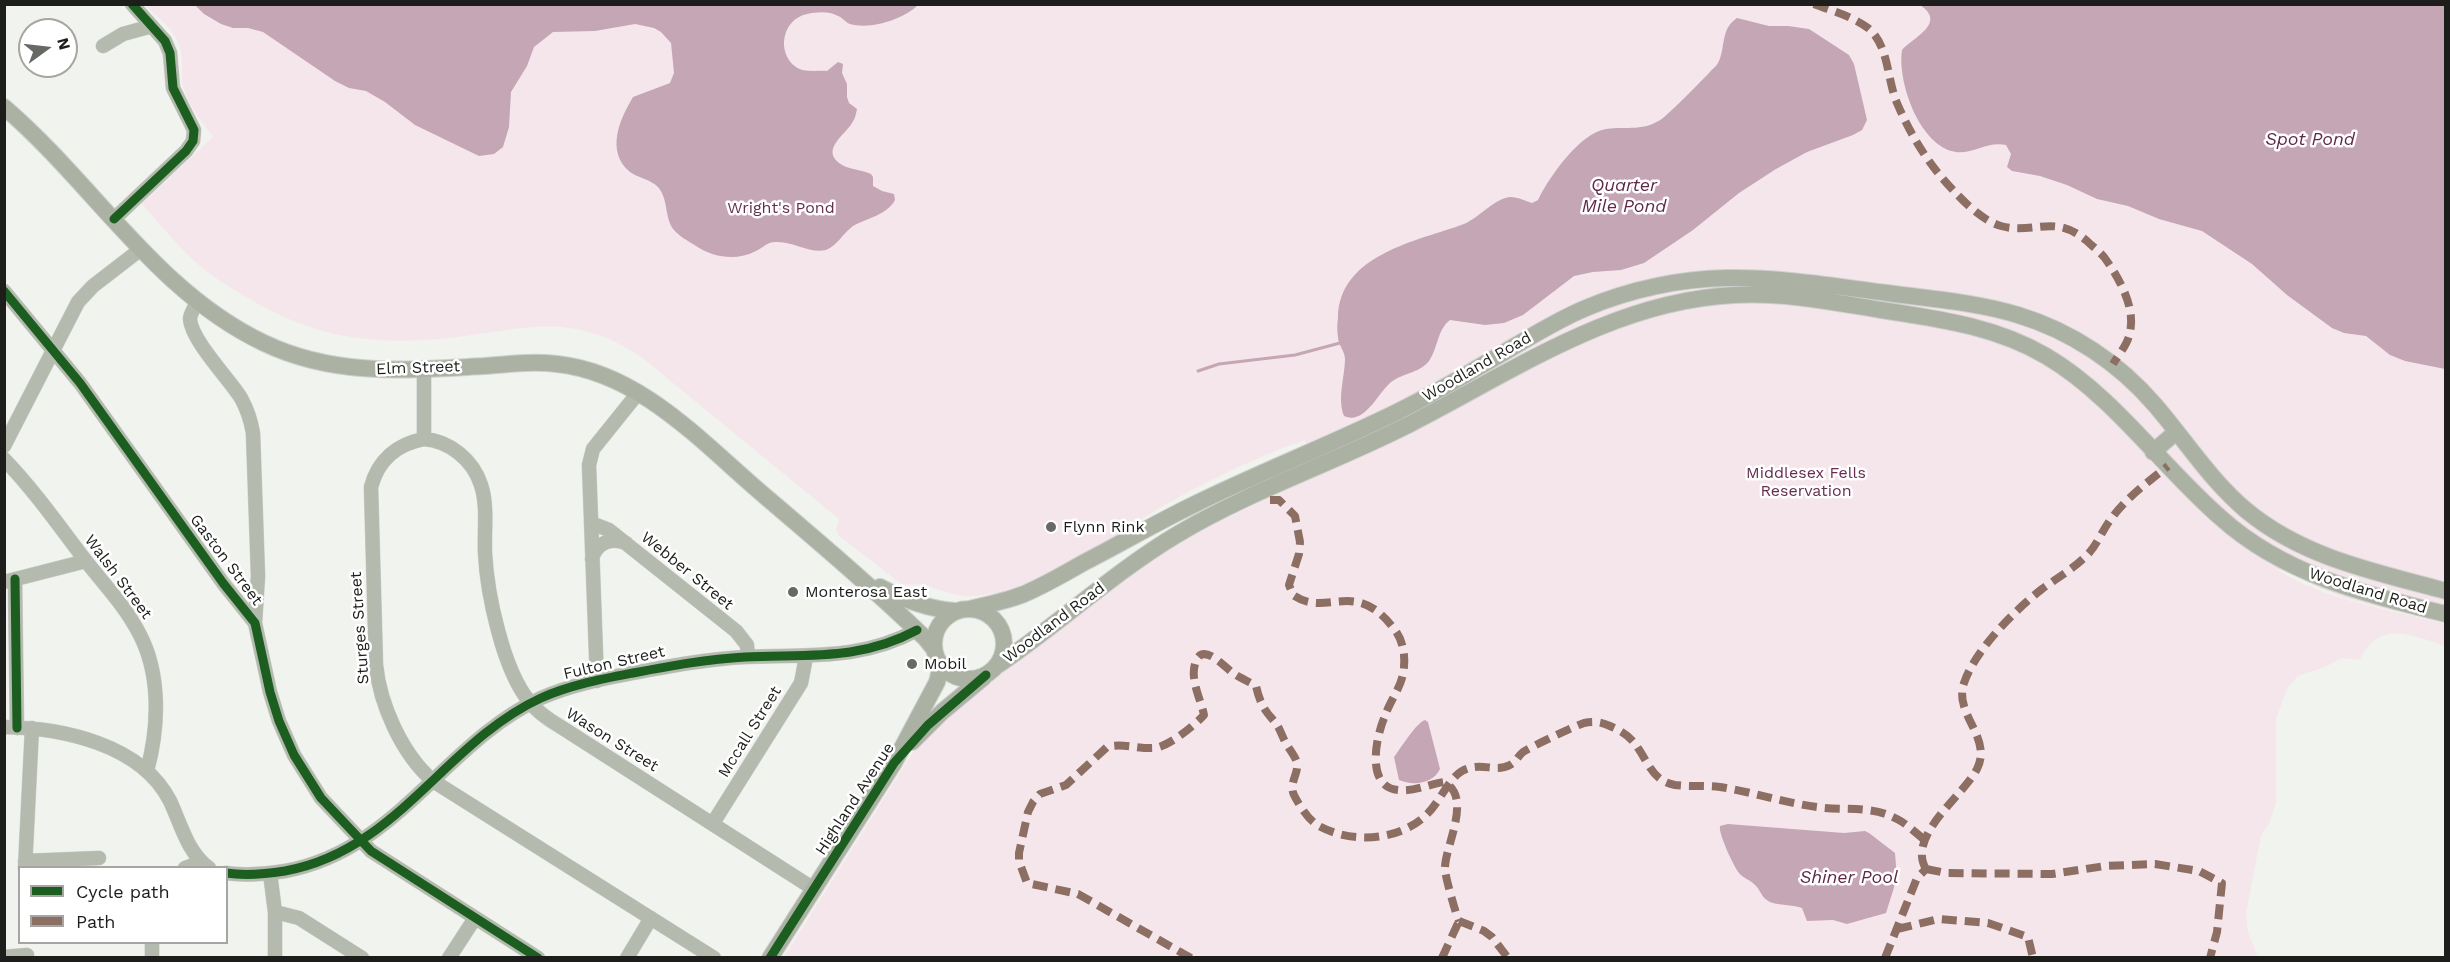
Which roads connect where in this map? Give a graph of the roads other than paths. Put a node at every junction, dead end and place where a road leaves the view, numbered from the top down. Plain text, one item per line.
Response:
1 (132, 4) edge
2 (152, 26) junction
3 (103, 46) dead end
4 (4, 107) edge
5 (114, 219) junction
6 (141, 249) junction
7 (4, 291) edge
8 (197, 302) junction
9 (2018, 315) junction
10 (2010, 338) junction
11 (54, 349) junction
12 (424, 369) junction
13 (638, 393) junction
14 (2176, 432) junction
15 (424, 439) junction
16 (4, 446) edge
17 (1342, 447) junction
18 (2153, 452) junction
19 (4, 459) edge
20 (591, 524) junction
21 (626, 543) junction
22 (86, 561) junction
23 (592, 564) junction
24 (857, 574) junction
25 (10, 580) edge
26 (2445, 591) edge
27 (962, 610) junction
28 (2445, 614) edge
29 (255, 623) junction
30 (917, 630) junction
31 (936, 655) junction
32 (748, 657) junction
33 (806, 657) junction
34 (992, 670) junction
35 (597, 681) junction
36 (530, 704) junction
37 (18, 728) edge
38 (894, 763) junction
39 (147, 771) junction
40 (433, 781) junction
41 (713, 823) junction
42 (361, 842) junction
43 (99, 858) dead end
44 (25, 864) edge
45 (205, 865) edge
46 (228, 873) edge
47 (270, 873) junction
48 (814, 889) junction
49 (274, 912) junction
50 (475, 918) junction
51 (651, 918) junction
52 (26, 952) edge
53 (4, 957) edge
54 (275, 957) edge
55 (362, 957) edge
56 (449, 957) edge
57 (538, 957) edge
58 (627, 957) edge
59 (714, 957) edge
60 (770, 957) edge

1 - 2 street
2 - 3 street
2 - 5 street
4 - 5 main road, Elm Street
5 - 6 main road, Elm Street
6 - 8 main road, Elm Street
6 - 11 street
7 - 11 street, Gaston Street
8 - 12 main road, Elm Street
8 - 29 street
9 - 10 main road
9 - 14 main road, Woodland Road
9 - 17 main road, Woodland Road
10 - 17 main road, Woodland Road
10 - 18 main road, Woodland Road
11 - 16 street
11 - 29 street, Gaston Street
12 - 13 main road, Elm Street
12 - 15 street
13 - 20 street
13 - 24 main road, Elm Street
14 - 18 main road
14 - 26 main road, Woodland Road
15 - 36 street, Wason Street
15 - 40 street, Sturges Street
17 - 27 main road, Woodland Road
17 - 34 main road, Woodland Road
18 - 28 main road, Woodland Road
19 - 22 street, Walsh Street
20 - 21 street, Webber Street
20 - 23 street
21 - 23 street
21 - 32 street, Webber Street
22 - 25 street
22 - 39 street, Walsh Street
23 - 35 street
24 - 27 main road, Elm Street
24 - 30 main road, Elm Street
25 - 37 street
27 - 31 main road
27 - 34 main road
29 - 42 street, Gaston Street
30 - 31 main road, Elm Street
30 - 33 street, Fulton Street
31 - 34 main road
31 - 38 main road, Highland Avenue
32 - 33 street, Fulton Street
32 - 35 street, Fulton Street
33 - 41 street, Mccall Street
34 - 38 main road, Highland Avenue
35 - 36 street, Fulton Street
36 - 40 street, Fulton Street
36 - 41 street, Wason Street
37 - 39 street
37 - 44 street
38 - 48 main road, Highland Avenue
39 - 45 street
40 - 42 street, Fulton Street
40 - 51 street, Sturges Street
41 - 48 street, Wason Street
42 - 47 street, Fulton Street
42 - 50 street, Gaston Street
43 - 44 street
46 - 47 street, Fulton Street
47 - 49 street
48 - 60 main road, Highland Avenue
49 - 54 street
49 - 55 street
50 - 56 street
50 - 57 street, Gaston Street
51 - 58 street
51 - 59 street, Sturges Street
52 - 53 street

